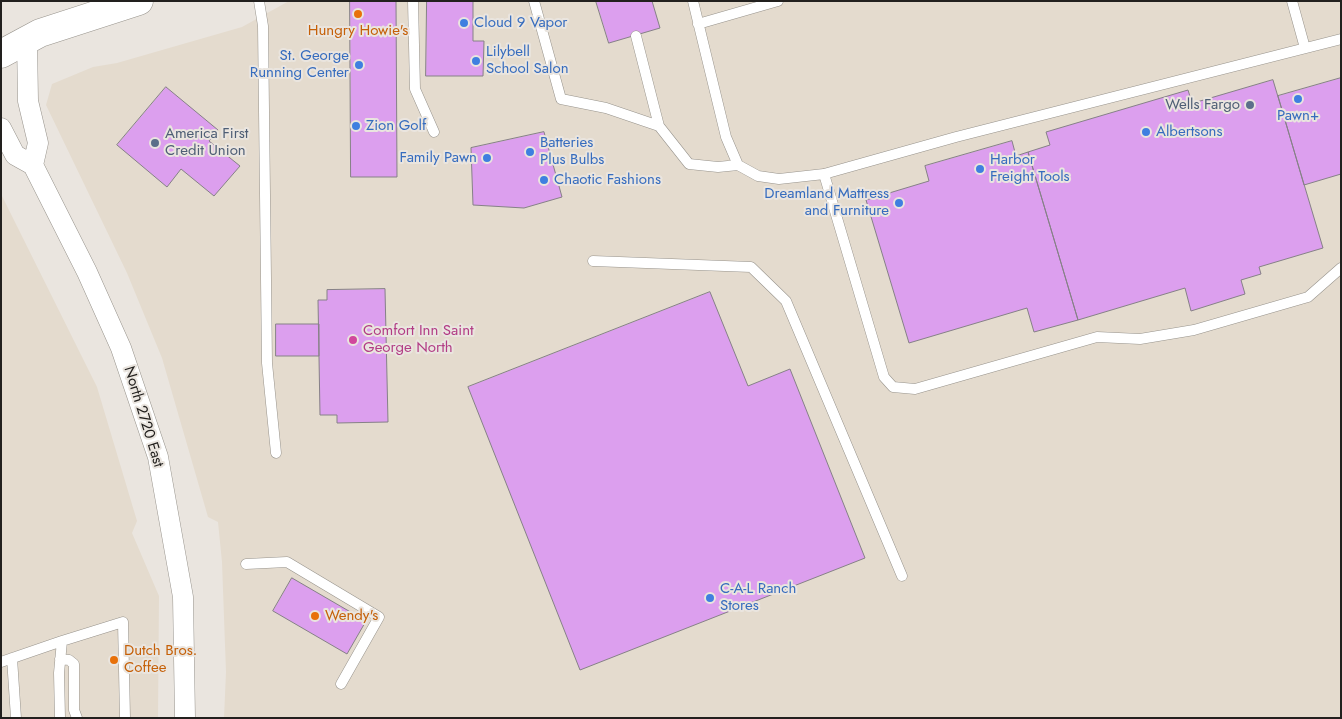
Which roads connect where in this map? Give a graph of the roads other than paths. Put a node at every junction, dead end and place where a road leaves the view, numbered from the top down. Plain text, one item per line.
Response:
1 (139, 1) edge
2 (259, 1) edge
3 (412, 1) edge
4 (534, 1) edge
5 (693, 1) edge
6 (778, 1) edge
7 (1292, 1) edge
8 (698, 24) junction
9 (636, 36) dead end
10 (1341, 39) edge
11 (27, 40) junction
12 (1305, 48) junction
13 (1, 54) edge
14 (659, 126) junction
15 (1, 128) edge
16 (434, 132) dead end
17 (33, 165) junction
18 (738, 165) junction
19 (824, 174) junction
20 (593, 261) dead end
21 (1341, 268) edge
22 (276, 453) dead end
23 (246, 564) dead end
24 (902, 576) dead end
25 (62, 640) junction
26 (12, 658) junction
27 (60, 659) junction
28 (1, 662) edge
29 (341, 684) dead end
30 (122, 715) edge
31 (16, 718) edge
32 (60, 718) edge
33 (77, 718) edge
34 (185, 718) edge

1 - 11 main road
2 - 22 lane
3 - 16 lane
4 - 14 lane
5 - 8 lane
6 - 8 lane
7 - 12 lane
8 - 18 lane
9 - 14 lane
10 - 12 lane
11 - 13 main road
11 - 17 street
12 - 19 lane
14 - 18 lane
15 - 17 street, North 2720 East
17 - 34 street, North 2720 East
18 - 19 lane
19 - 21 lane
20 - 24 lane
23 - 29 lane
25 - 26 lane
25 - 27 lane
25 - 30 lane
26 - 28 lane
26 - 31 lane
27 - 32 lane
27 - 33 lane

